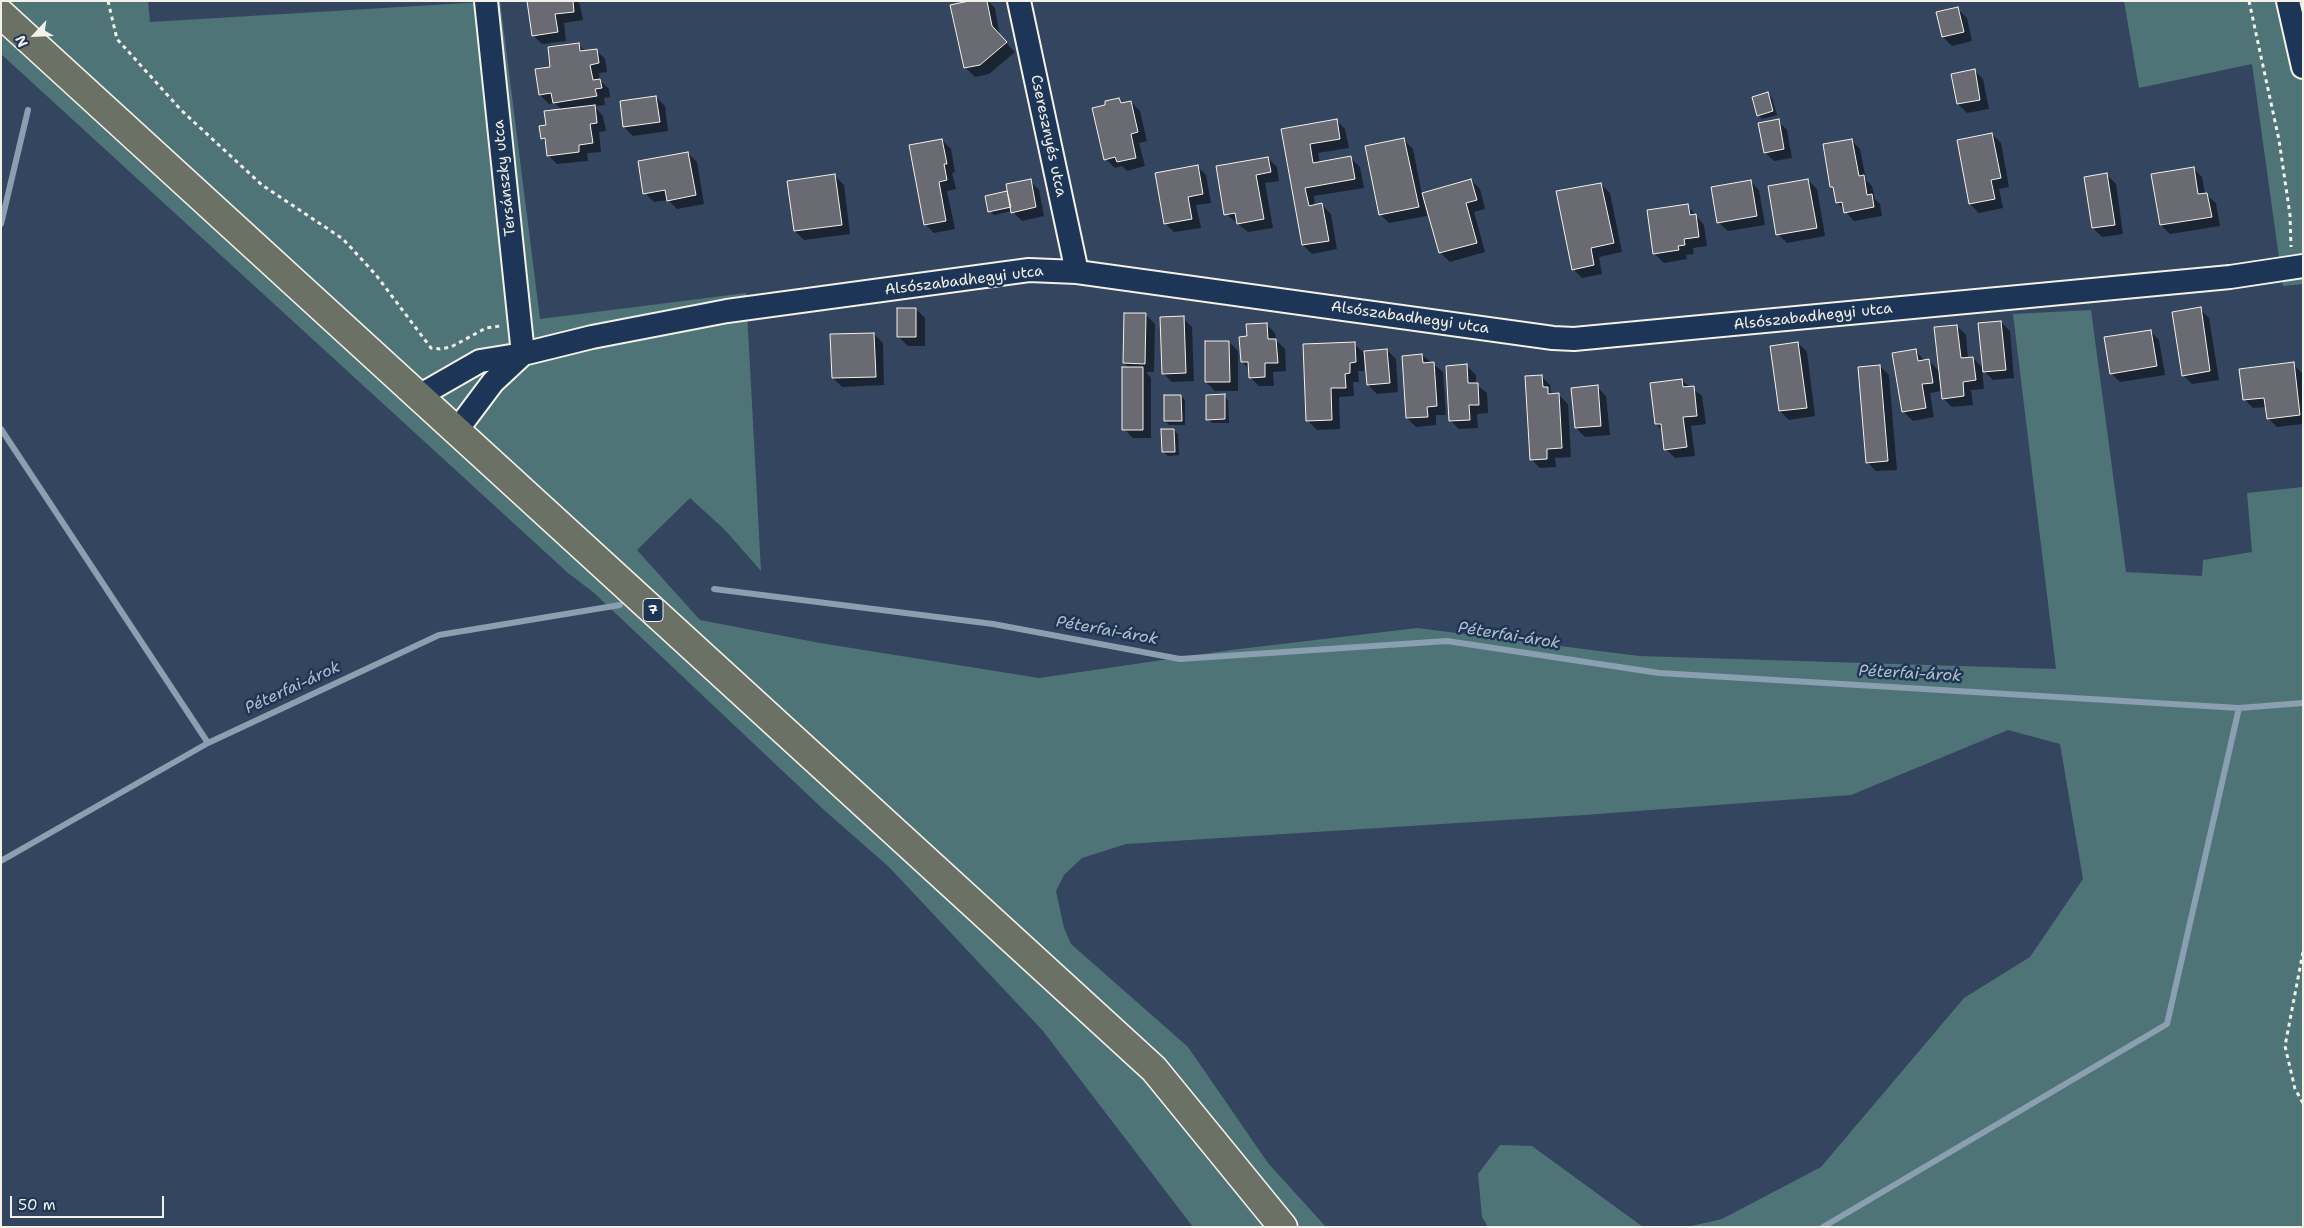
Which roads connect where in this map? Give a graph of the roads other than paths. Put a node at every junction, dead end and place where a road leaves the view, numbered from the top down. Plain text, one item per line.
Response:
1 (486, 1) edge
2 (1019, 1) edge
3 (2288, 1) edge
4 (1, 14) edge
5 (2303, 67) edge
6 (2296, 267) edge
7 (1077, 272) junction
8 (523, 354) junction
9 (419, 396) junction
10 (457, 430) junction
11 (1283, 1227) edge

1 - 8 street, Tersánszky utca
2 - 7 street, Cseresznyés utca
3 - 5 street
4 - 9 main road, 7
6 - 7 street, Alsószabadhegyi utca
7 - 8 street, Alsószabadhegyi utca
8 - 9 street, Alsószabadhegyi utca
8 - 10 street, Alsószabadhegyi utca
9 - 10 main road, 7
10 - 11 main road, 7

